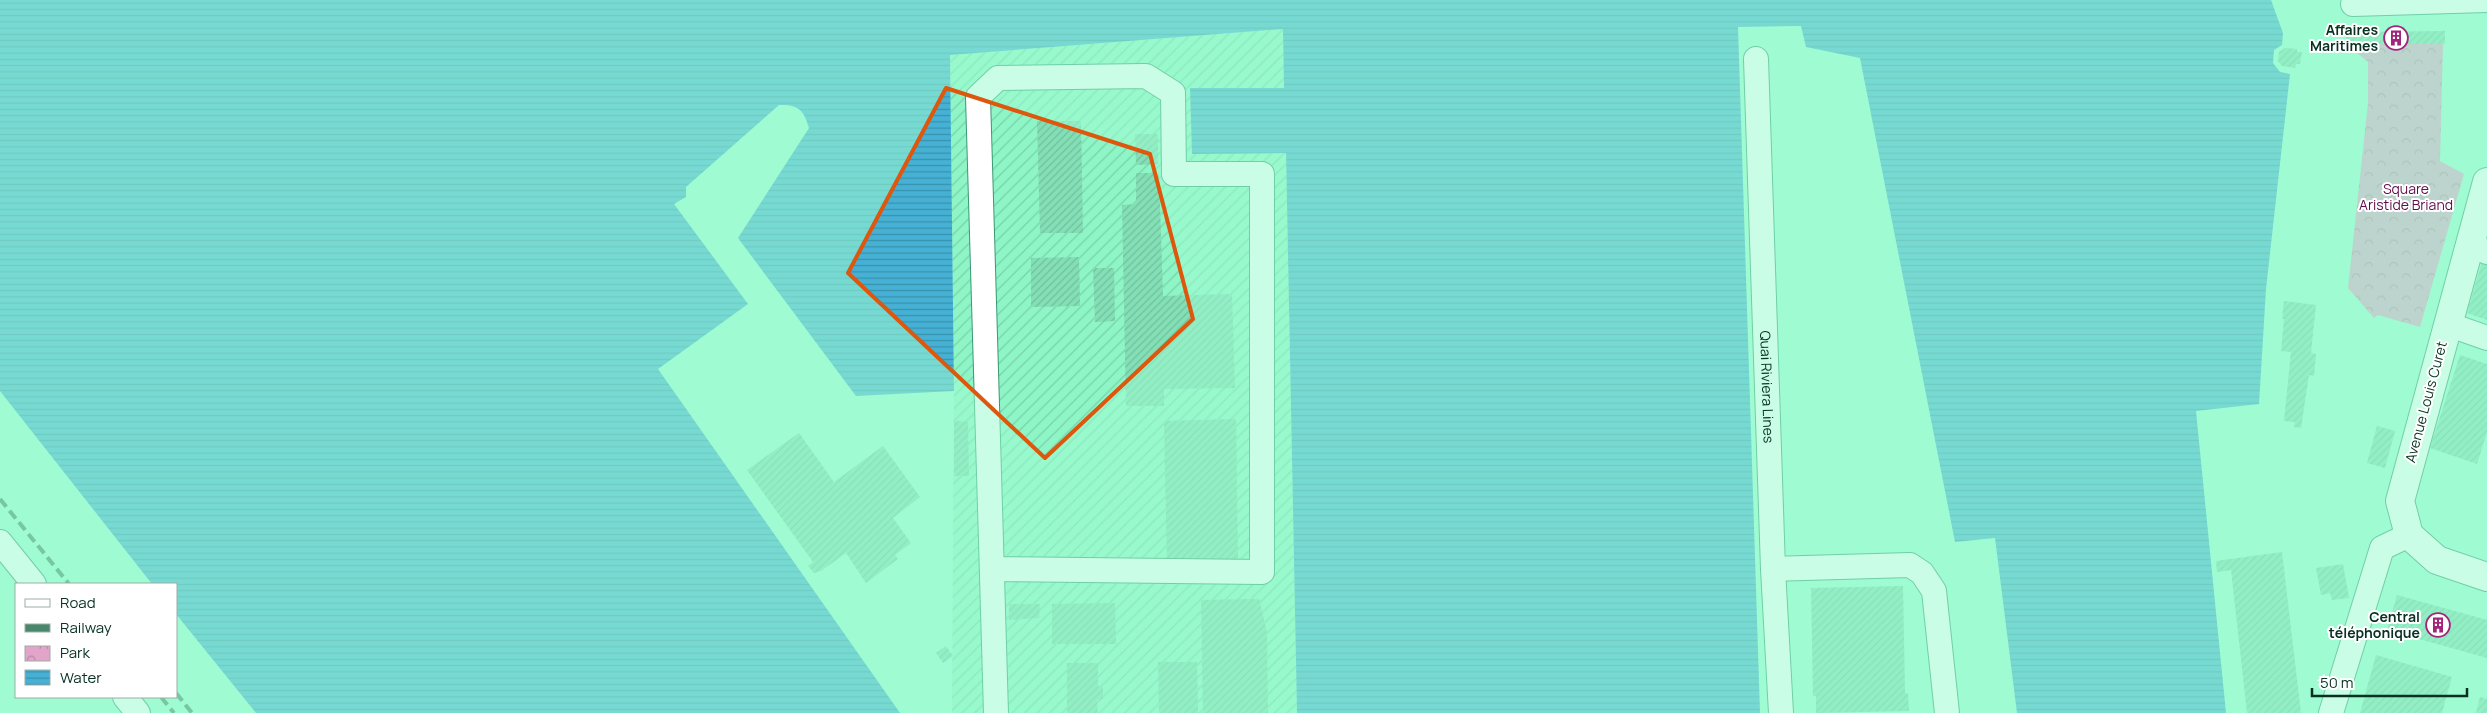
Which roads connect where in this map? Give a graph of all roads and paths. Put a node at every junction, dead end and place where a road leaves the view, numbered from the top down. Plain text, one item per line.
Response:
1 (2487, 0) edge
2 (2353, 4) dead end
3 (1756, 59) dead end
4 (2487, 182) edge
5 (2478, 248) edge
6 (2447, 324) junction
7 (2487, 338) edge
8 (2409, 535) junction
9 (0, 542) edge
10 (992, 569) junction
11 (1773, 569) junction
12 (2487, 577) edge
13 (33, 583) edge
14 (126, 698) edge
15 (138, 713) edge
16 (996, 713) edge
17 (1780, 713) edge
18 (1947, 713) edge
19 (2331, 713) edge

1 - 2 street
3 - 11 street, Quai Riviera Lines
4 - 5 main road, Avenue Louis Curet
5 - 6 main road, Avenue Louis Curet
6 - 7 street
6 - 8 main road, Avenue Louis Curet
8 - 12 main road
8 - 19 street
9 - 13 street
10 - 10 street
10 - 16 street
11 - 17 street, Quai Riviera Lines
11 - 18 street
14 - 15 street

